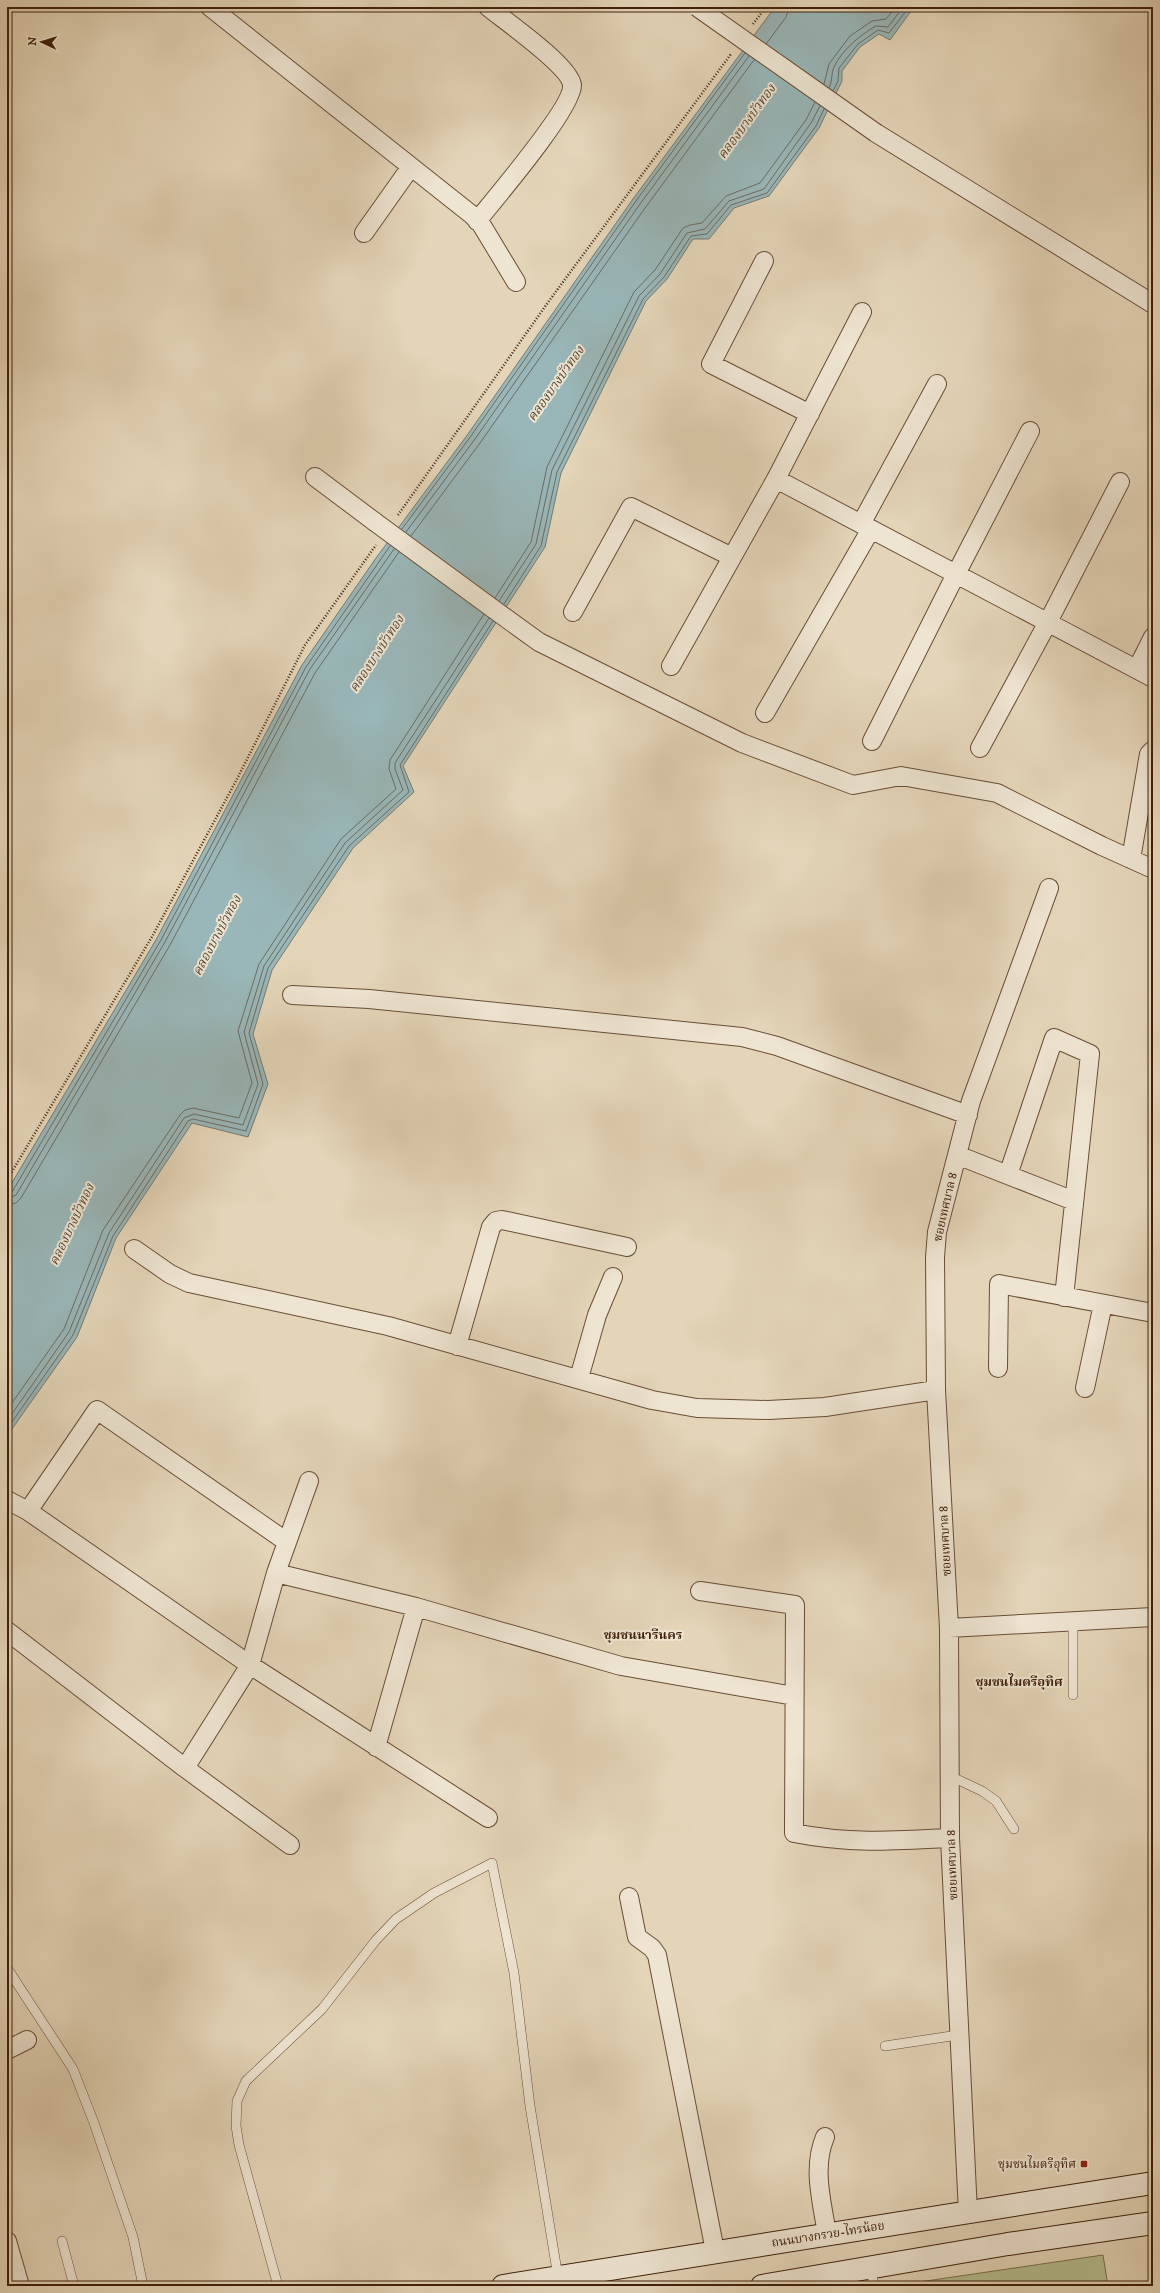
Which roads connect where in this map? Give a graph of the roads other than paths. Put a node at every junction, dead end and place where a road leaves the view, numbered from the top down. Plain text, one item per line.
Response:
1 (210, 7) edge
2 (488, 7) edge
3 (697, 7) edge
4 (410, 168) junction
5 (477, 221) junction
6 (364, 233) dead end
7 (764, 261) dead end
8 (516, 282) dead end
9 (1153, 304) edge
10 (862, 312) dead end
11 (937, 384) dead end
12 (810, 414) junction
13 (1030, 431) dead end
14 (315, 477) dead end
15 (776, 479) junction
16 (1120, 482) dead end
17 (866, 526) junction
18 (732, 557) junction
19 (956, 574) junction
20 (573, 612) dead end
21 (1048, 622) junction
22 (1153, 636) edge
23 (671, 666) dead end
24 (1137, 669) junction
25 (1153, 678) edge
26 (765, 713) dead end
27 (872, 741) dead end
28 (980, 748) dead end
29 (1153, 750) edge
30 (1131, 859) junction
31 (1153, 869) edge
32 (1049, 888) dead end
33 (292, 995) dead end
34 (968, 1115) junction
35 (957, 1155) junction
36 (1008, 1175) junction
37 (1074, 1201) junction
38 (627, 1247) dead end
39 (134, 1249) dead end
40 (613, 1277) dead end
41 (1064, 1297) junction
42 (1103, 1304) junction
43 (1153, 1314) edge
44 (457, 1346) junction
45 (998, 1368) dead end
46 (579, 1378) junction
47 (1085, 1388) dead end
48 (936, 1390) junction
49 (309, 1481) dead end
50 (7, 1500) edge
51 (28, 1511) junction
52 (287, 1542) junction
53 (276, 1573) junction
54 (700, 1591) dead end
55 (416, 1607) junction
56 (1153, 1617) edge
57 (1073, 1621) junction
58 (949, 1628) junction
59 (7, 1630) edge
60 (250, 1665) junction
61 (1073, 1695) dead end
62 (794, 1696) junction
63 (376, 1747) junction
64 (185, 1768) junction
65 (950, 1776) junction
66 (488, 1818) dead end
67 (1014, 1829) dead end
68 (950, 1838) junction
69 (290, 1845) dead end
70 (629, 1897) dead end
71 (7, 1968) edge
72 (958, 2035) junction
73 (27, 2040) dead end
74 (885, 2046) dead end
75 (7, 2050) edge
76 (825, 2137) dead end
77 (1153, 2183) edge
78 (968, 2213) junction
79 (1153, 2223) edge
80 (827, 2234) junction
81 (7, 2241) edge
82 (62, 2241) dead end
83 (715, 2251) junction
84 (558, 2277) junction
85 (872, 2277) edge
86 (794, 2283) edge
87 (20, 2286) edge
88 (74, 2286) edge
89 (143, 2286) edge
90 (278, 2286) edge
91 (503, 2286) edge
92 (762, 2286) edge

1 - 4 street
2 - 5 street
3 - 9 street, bridge
4 - 5 street
4 - 6 street
5 - 8 street
7 - 12 street
10 - 12 street
11 - 17 street
12 - 15 street
13 - 19 street
14 - 30 street, bridge
15 - 17 street
15 - 18 street
16 - 21 street
17 - 19 street
17 - 26 street
18 - 20 street
18 - 23 street
19 - 21 street
19 - 27 street
21 - 24 street
21 - 28 street
22 - 24 street
24 - 25 street
29 - 30 street
30 - 31 street
32 - 34 street, ซอยเทศบาล 8
33 - 34 street
34 - 35 street, ซอยเทศบาล 8
35 - 36 street
35 - 48 street, ซอยเทศบาล 8
36 - 37 street
36 - 37 street
37 - 41 street
38 - 44 street
39 - 44 street
40 - 46 street
41 - 42 street
41 - 45 street
42 - 43 street
42 - 47 street
44 - 46 street
46 - 48 street
48 - 58 street, ซอยเทศบาล 8
49 - 52 street
50 - 51 street
51 - 52 street
51 - 60 street
52 - 53 street
53 - 55 street
53 - 60 street
54 - 62 street
55 - 62 street
55 - 63 street
56 - 57 street
57 - 58 street
57 - 61 lane
58 - 65 street, ซอยเทศบาล 8
59 - 64 street
60 - 63 street
60 - 64 street
62 - 68 street
63 - 66 street
64 - 69 street
65 - 67 lane
65 - 68 street, ซอยเทศบาล 8
68 - 72 street, ซอยเทศบาล 8
70 - 83 street
71 - 89 lane
72 - 74 lane
72 - 78 street, ซอยเทศบาล 8
73 - 75 street
76 - 80 street
77 - 78 main road, ถนนบางกรวย-ไทรน้อย
78 - 80 main road, ถนนบางกรวย-ไทรน้อย
79 - 85 main road
80 - 83 main road, ถนนบางกรวย-ไทรน้อย
81 - 87 street
82 - 88 lane
83 - 84 main road, ถนนบางกรวย-ไทรน้อย
84 - 90 lane
84 - 91 main road, ถนนบางกรวย-ไทรน้อย
85 - 86 main road
86 - 92 main road

